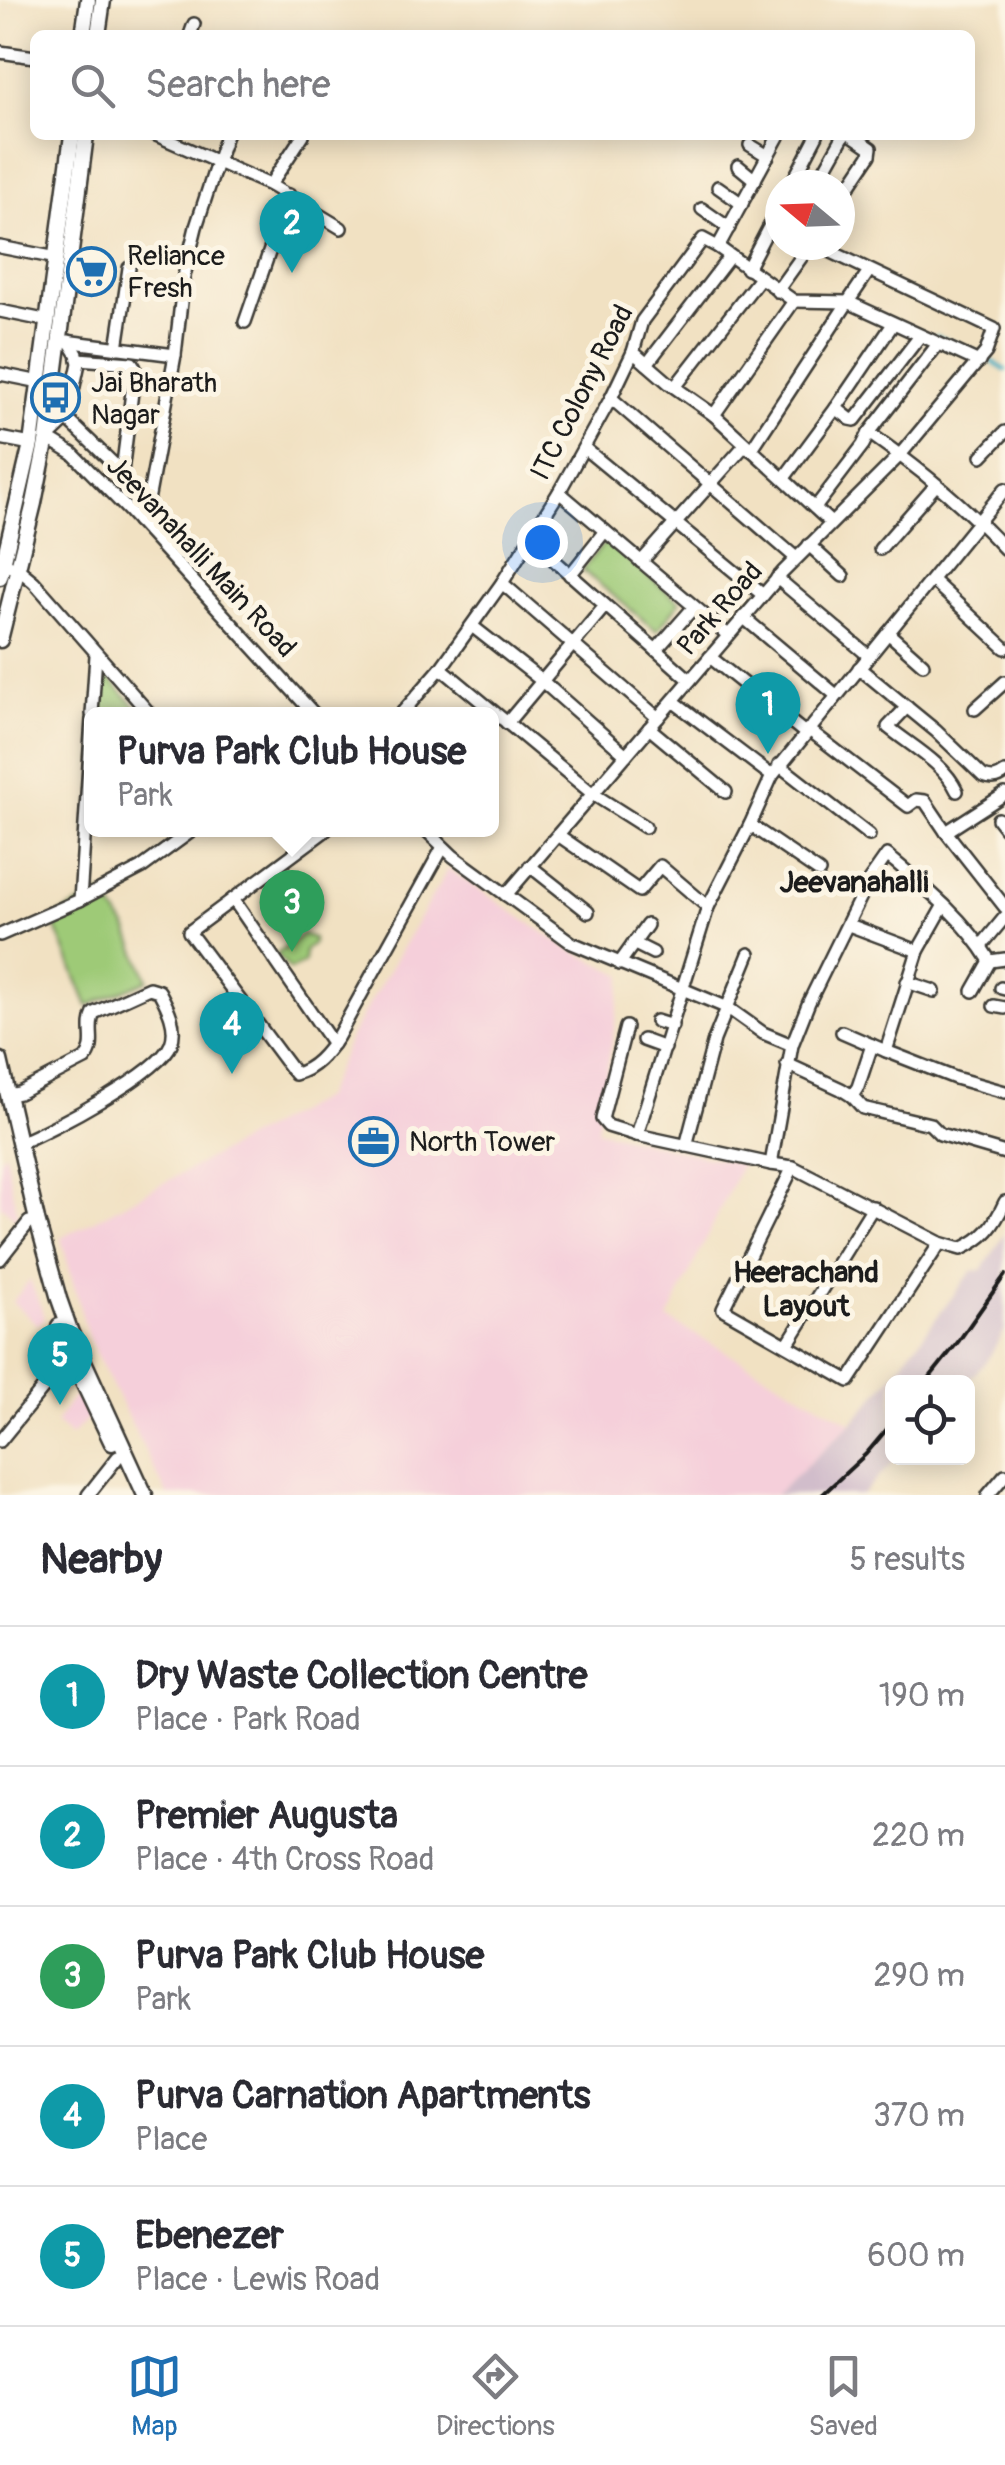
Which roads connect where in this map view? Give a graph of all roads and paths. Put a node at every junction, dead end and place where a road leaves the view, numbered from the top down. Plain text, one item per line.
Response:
1 (88, 0) edge
2 (103, 0) edge
3 (84, 30) edge
4 (99, 30) edge
5 (0, 52) edge
6 (30, 56) edge
7 (71, 140) edge
8 (85, 140) edge
9 (167, 140) edge
10 (224, 140) edge
11 (300, 140) edge
12 (777, 140) edge
13 (814, 140) edge
14 (841, 140) edge
15 (859, 140) edge
16 (750, 146) dead end
17 (768, 156) junction
18 (216, 163) junction
19 (738, 166) dead end
20 (799, 170) edge
21 (824, 170) edge
22 (855, 178) edge
23 (755, 180) junction
24 (270, 185) junction
25 (718, 187) dead end
26 (289, 194) junction
27 (742, 204) junction
28 (702, 209) dead end
29 (341, 228) dead end
30 (729, 228) junction
31 (765, 234) edge
32 (0, 247) edge
33 (718, 247) junction
34 (730, 256) junction
35 (57, 258) junction
36 (802, 260) edge
37 (846, 260) edge
38 (129, 268) dead end
39 (747, 268) junction
40 (870, 271) junction
41 (760, 278) junction
42 (777, 291) junction
43 (794, 301) junction
44 (848, 302) junction
45 (0, 311) edge
46 (49, 321) junction
47 (246, 322) dead end
48 (893, 324) junction
49 (920, 336) junction
50 (64, 341) junction
51 (938, 344) junction
52 (117, 348) junction
53 (633, 352) junction
54 (175, 355) junction
55 (981, 358) junction
56 (78, 359) junction
57 (646, 364) junction
58 (0, 374) edge
59 (40, 382) junction
60 (674, 387) junction
61 (611, 398) junction
62 (836, 408) junction
63 (714, 415) junction
64 (67, 419) junction
65 (1005, 432) edge
66 (869, 433) junction
67 (0, 438) edge
68 (47, 438) junction
69 (31, 444) junction
70 (748, 447) junction
71 (584, 448) junction
72 (900, 454) junction
73 (982, 456) dead end
74 (784, 478) junction
75 (711, 484) junction
76 (936, 485) junction
77 (1005, 489) edge
78 (559, 492) junction
79 (815, 508) junction
80 (978, 520) junction
81 (138, 521) junction
82 (676, 524) junction
83 (831, 524) junction
84 (605, 531) junction
85 (529, 538) junction
86 (809, 545) junction
87 (880, 549) dead end
88 (1005, 549) edge
89 (796, 558) junction
90 (641, 562) junction
91 (5, 568) edge
92 (570, 574) junction
93 (843, 576) dead end
94 (778, 578) junction
95 (932, 580) junction
96 (502, 582) junction
97 (762, 595) junction
98 (606, 606) junction
99 (694, 606) junction
100 (744, 617) junction
101 (472, 626) junction
102 (1, 631) edge
103 (888, 633) junction
104 (728, 635) junction
105 (573, 645) junction
106 (1005, 648) edge
107 (656, 650) junction
108 (96, 656) junction
109 (710, 656) junction
110 (869, 656) junction
111 (923, 664) dead end
112 (441, 668) junction
113 (859, 668) junction
114 (690, 680) junction
115 (542, 682) junction
116 (1005, 682) edge
117 (836, 695) junction
118 (673, 700) junction
119 (93, 707) edge
120 (143, 707) edge
121 (308, 707) edge
122 (407, 707) edge
123 (489, 707) edge
124 (907, 707) junction
125 (975, 708) dead end
126 (499, 715) edge
127 (507, 722) junction
128 (653, 723) junction
129 (807, 731) junction
130 (626, 755) junction
131 (775, 770) junction
132 (1005, 773) edge
133 (990, 779) junction
134 (957, 790) dead end
135 (726, 792) dead end
136 (592, 794) junction
137 (1003, 795) edge
138 (750, 825) junction
139 (645, 828) dead end
140 (946, 832) junction
141 (558, 835) junction
142 (869, 835) dead end
143 (84, 837) edge
144 (184, 837) edge
145 (317, 837) edge
146 (433, 837) edge
147 (444, 847) junction
148 (530, 866) junction
149 (819, 872) dead end
150 (506, 895) junction
151 (233, 899) junction
152 (80, 900) junction
153 (944, 906) junction
154 (1005, 907) edge
155 (708, 908) junction
156 (588, 912) dead end
157 (1005, 917) edge
158 (647, 924) dead end
159 (849, 925) junction
160 (0, 936) edge
161 (633, 944) junction
162 (981, 946) junction
163 (918, 952) junction
164 (654, 953) dead end
165 (749, 954) dead end
166 (1005, 960) edge
167 (990, 961) junction
168 (620, 964) junction
169 (908, 982) junction
170 (683, 990) junction
171 (934, 991) dead end
172 (974, 991) dead end
173 (728, 1008) junction
174 (656, 1020) dead end
175 (626, 1026) dead end
176 (672, 1026) junction
177 (842, 1032) dead end
178 (643, 1040) dead end
179 (333, 1044) junction
180 (792, 1045) junction
181 (872, 1046) junction
182 (664, 1048) junction
183 (886, 1051) junction
184 (0, 1063) edge
185 (788, 1064) junction
186 (1005, 1092) edge
187 (4, 1096) edge
188 (852, 1096) junction
189 (83, 1118) dead end
190 (42, 1132) junction
191 (637, 1135) junction
192 (19, 1143) junction
193 (686, 1146) junction
194 (1005, 1153) edge
195 (770, 1164) junction
196 (793, 1167) junction
197 (1005, 1202) edge
198 (873, 1208) junction
199 (28, 1222) junction
200 (940, 1243) junction
201 (0, 1259) edge
202 (787, 1346) junction
203 (70, 1354) junction
204 (0, 1441) edge
205 (118, 1457) junction
206 (1005, 1475) edge
207 (88, 1495) edge
208 (135, 1495) edge
209 (145, 1495) edge
210 (988, 1495) edge

1 - 3 main road
2 - 4 main road
5 - 6 street
7 - 35 main road
8 - 50 main road
9 - 18 street
10 - 18 street
11 - 24 street
12 - 17 street
13 - 20 street
14 - 21 street
15 - 22 street
16 - 17 street
17 - 23 street
18 - 24 street
18 - 54 street
19 - 23 street
23 - 27 street
24 - 26 street
25 - 27 street
26 - 29 street
26 - 47 street
27 - 30 street
28 - 30 street
30 - 33 street
31 - 39 street
32 - 35 street
33 - 34 street
33 - 53 street, ITC Colony Road
34 - 39 street
34 - 57 street
35 - 46 main road
36 - 42 street
37 - 40 street
38 - 52 street
39 - 41 street
40 - 44 street
40 - 55 street
41 - 42 street
41 - 60 street
42 - 43 street
43 - 44 street
43 - 63 street
44 - 48 street
44 - 70 street
45 - 46 street
46 - 59 main road
48 - 49 street
48 - 62 street
49 - 51 street
49 - 62 street
50 - 52 street
50 - 56 street
50 - 68 main road
51 - 55 street
51 - 66 street
52 - 54 street
53 - 57 street
53 - 61 street, ITC Colony Road
54 - 81 street
55 - 72 street, Park Road
56 - 64 street
56 - 64 street
57 - 60 street
58 - 59 street
59 - 69 main road
60 - 63 street
61 - 71 street, ITC Colony Road
61 - 75 street
62 - 74 street
63 - 70 street
64 - 68 street
65 - 73 street
66 - 72 street
66 - 79 street
67 - 69 street
68 - 81 street, Jeevanahalli Main Road
68 - 91 main road
69 - 91 main road
70 - 74 street
70 - 75 street
71 - 78 street, ITC Colony Road
71 - 82 street
72 - 76 street
72 - 83 street, Park Road
74 - 79 street
75 - 82 street
75 - 89 street
76 - 80 street
76 - 87 street
77 - 80 street
78 - 84 street
78 - 85 street, ITC Colony Road
79 - 83 street
80 - 88 street
80 - 95 street
81 - 121 street, Jeevanahalli Main Road
82 - 90 street
82 - 97 street
83 - 86 street, Park Road
84 - 90 street
84 - 92 street
85 - 92 street
85 - 96 street, ITC Colony Road
86 - 89 street, Park Road
86 - 93 street
89 - 94 street, Park Road
90 - 99 street
91 - 102 main road
91 - 108 street
92 - 98 street
94 - 97 street, Park Road
94 - 110 street
95 - 103 street
95 - 106 street
96 - 101 street, ITC Colony Road
96 - 105 street
97 - 100 street, Park Road
98 - 105 street
98 - 107 street
99 - 104 street
99 - 107 street
100 - 104 street, Park Road
100 - 117 street
101 - 112 street, ITC Colony Road
101 - 115 street
103 - 110 street
103 - 111 street
104 - 109 street, Park Road
105 - 115 street
105 - 128 street
107 - 114 street
108 - 119 street
108 - 120 street
109 - 114 street, Park Road
109 - 129 street
110 - 113 street
112 - 122 street, ITC Colony Road
112 - 123 street
113 - 117 street
113 - 124 street
114 - 118 street, Park Road
115 - 127 street
115 - 130 street
116 - 125 street
117 - 129 street
118 - 128 street, Park Road
118 - 131 street
124 - 133 street
124 - 134 street
126 - 127 street
127 - 136 street
128 - 130 street, Park Road
128 - 135 street
129 - 131 street
129 - 140 street
130 - 136 street, Park Road
131 - 138 street
131 - 142 street
132 - 133 street
133 - 137 street
136 - 139 street
136 - 141 street, Park Road
137 - 140 street
138 - 149 street
138 - 155 street
140 - 154 street
141 - 148 street, Park Road
141 - 155 street
143 - 152 street
144 - 152 street
145 - 151 street
146 - 147 street
147 - 150 street
147 - 179 street
148 - 150 street, Park Road
148 - 156 street
150 - 168 street
151 - 179 street
151 - 179 street
152 - 160 street
153 - 159 street
153 - 162 street
153 - 163 street
155 - 170 street
157 - 162 street
158 - 161 street
159 - 163 street
159 - 180 street
161 - 164 street
161 - 168 street
162 - 167 street
163 - 169 street
165 - 173 street
166 - 167 street
167 - 172 street
168 - 170 street
169 - 171 street
169 - 183 street
170 - 173 street
170 - 176 street
173 - 180 street
173 - 193 street
174 - 176 street
175 - 191 street
176 - 182 street
177 - 181 street
178 - 182 street
180 - 185 street
181 - 183 street
181 - 188 street
182 - 191 street
183 - 186 street
184 - 187 main road
185 - 188 street
185 - 195 street
187 - 190 street
187 - 192 main road
187 - 199 main road
188 - 194 street
189 - 190 street
190 - 192 street
191 - 193 street
192 - 209 main road
193 - 195 street
195 - 196 street
196 - 198 street
196 - 202 street
197 - 200 street
198 - 200 street
198 - 202 street
199 - 201 street
199 - 203 main road
200 - 202 street
203 - 204 street
203 - 205 main road
205 - 207 street
205 - 208 main road
206 - 210 street

